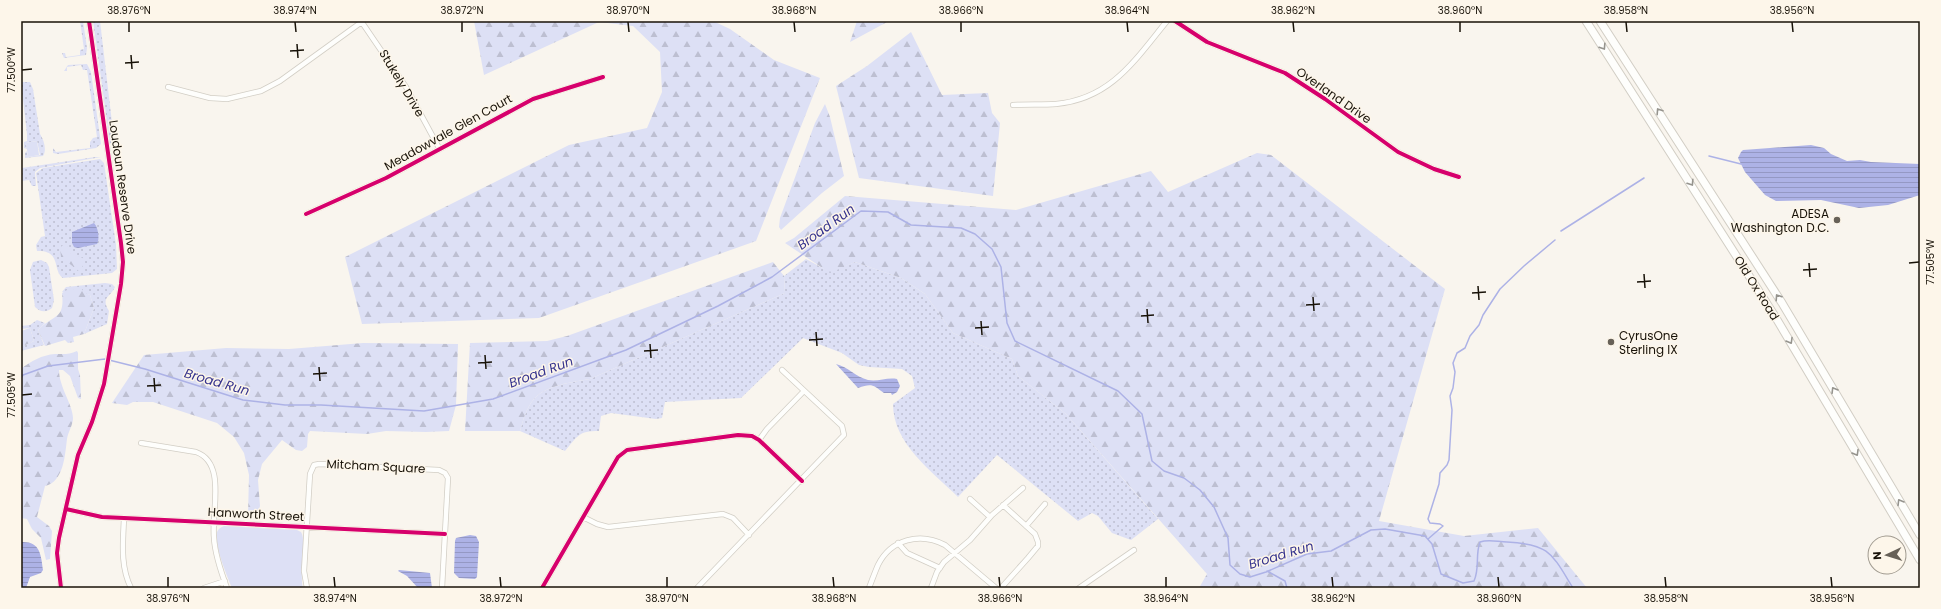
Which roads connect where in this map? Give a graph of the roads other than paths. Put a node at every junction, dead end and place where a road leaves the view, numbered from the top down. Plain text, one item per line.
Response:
1 (89, 21) edge
2 (362, 21) edge
3 (1166, 21) edge
4 (1175, 21) edge
5 (1586, 21) edge
6 (1600, 21) edge
7 (603, 77) dead end
8 (168, 87) dead end
9 (1013, 104) dead end
10 (439, 148) junction
11 (1458, 177) dead end
12 (306, 214) dead end
13 (782, 370) dead end
14 (804, 391) junction
15 (759, 440) junction
16 (141, 443) dead end
17 (802, 481) junction
18 (1023, 488) dead end
19 (970, 499) dead end
20 (1045, 504) dead end
21 (1003, 505) junction
22 (66, 509) junction
23 (990, 517) junction
24 (124, 518) junction
25 (583, 518) junction
26 (213, 522) junction
27 (1026, 526) junction
28 (306, 527) junction
29 (445, 534) junction
30 (749, 535) junction
31 (1920, 535) edge
32 (898, 543) junction
33 (1134, 550) dead end
34 (954, 552) junction
35 (1920, 560) edge
36 (940, 568) junction
37 (225, 581) junction
38 (61, 588) edge
39 (131, 588) edge
40 (204, 588) edge
41 (227, 588) edge
42 (307, 588) edge
43 (442, 588) edge
44 (542, 588) edge
45 (697, 588) edge
46 (869, 588) edge
47 (932, 588) edge
48 (996, 588) edge
49 (1001, 588) edge
50 (1079, 588) edge

1 - 22 street, Loudoun Reserve Drive
2 - 8 street
2 - 10 street, Stukely Drive
3 - 9 street
4 - 11 street, Overland Drive
5 -> 35 main road, Old Ox Road
31 -> 6 main road, Old Ox Road
7 - 10 street, Meadowvale Glen Court
10 - 12 street, Meadowvale Glen Court
13 - 14 street
14 - 15 street
14 - 17 street
15 - 17 street
15 - 25 street
16 - 26 street
17 - 30 street
18 - 21 street
19 - 23 street
20 - 27 street
21 - 23 street
21 - 27 street
22 - 24 street, Hanworth Street
22 - 38 street, Loudoun Reserve Drive
23 - 34 street
24 - 26 street, Hanworth Street
24 - 39 street
25 - 30 street
25 - 44 street
26 - 28 street, Hanworth Street
26 - 37 street
27 - 49 street
28 - 29 street, Hanworth Street
28 - 29 street, Mitcham Square
28 - 42 street, Mitcham Square
29 - 43 street, Mitcham Square
30 - 45 street
32 - 34 street
32 - 36 street
32 - 46 street
33 - 50 street
34 - 36 street
34 - 48 street
36 - 47 street
37 - 40 street
37 - 41 street

